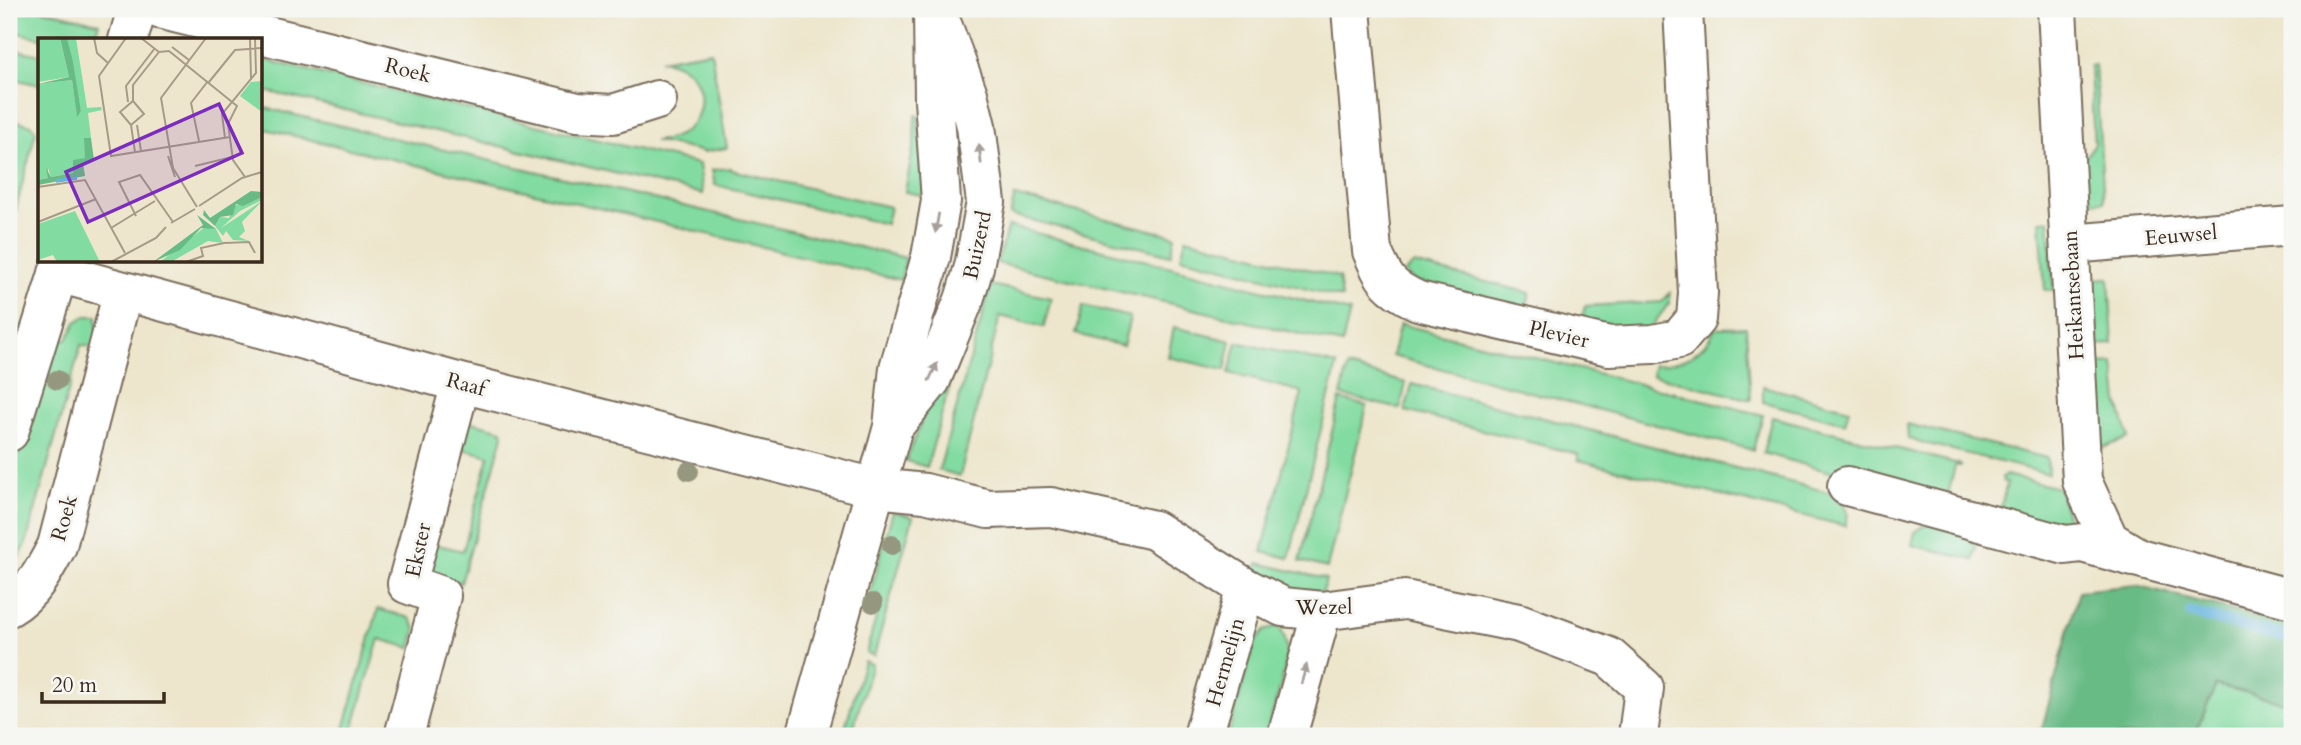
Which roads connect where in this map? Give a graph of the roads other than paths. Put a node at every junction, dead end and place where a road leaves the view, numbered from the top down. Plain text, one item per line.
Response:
1 (137, 9) edge
2 (159, 9) edge
3 (934, 9) edge
4 (1351, 9) edge
5 (1683, 9) edge
6 (2057, 9) edge
7 (129, 38) edge
8 (657, 100) dead end
9 (2292, 226) edge
10 (2070, 244) junction
11 (60, 267) edge
12 (123, 291) junction
13 (461, 383) junction
14 (9, 432) edge
15 (1847, 486) dead end
16 (876, 488) junction
17 (2139, 558) junction
18 (1246, 588) junction
19 (2292, 599) edge
20 (9, 607) edge
21 (1322, 611) junction
22 (404, 736) edge
23 (806, 736) edge
24 (1203, 736) edge
25 (1287, 736) edge
26 (1638, 736) edge

1 - 7 street
2 - 8 street, Roek
3 - 16 street, Buizerd
4 - 5 street, Plevier
6 - 10 street, Heikantsebaan
9 - 10 street, Eeuwsel
10 - 17 street, Heikantsebaan
11 - 12 street, Raaf
11 - 14 street
12 - 13 street, Raaf
12 - 20 street, Roek
13 - 16 street, Raaf
13 - 22 street, Ekster
15 - 17 street, Heikantsebaan
16 - 18 street, Wezel
16 - 23 street, Buizerd
17 - 19 street, Heikantsebaan
18 - 21 street, Wezel
18 - 24 street, Hermelijn
25 -> 21 street
21 - 26 street, Wezel

